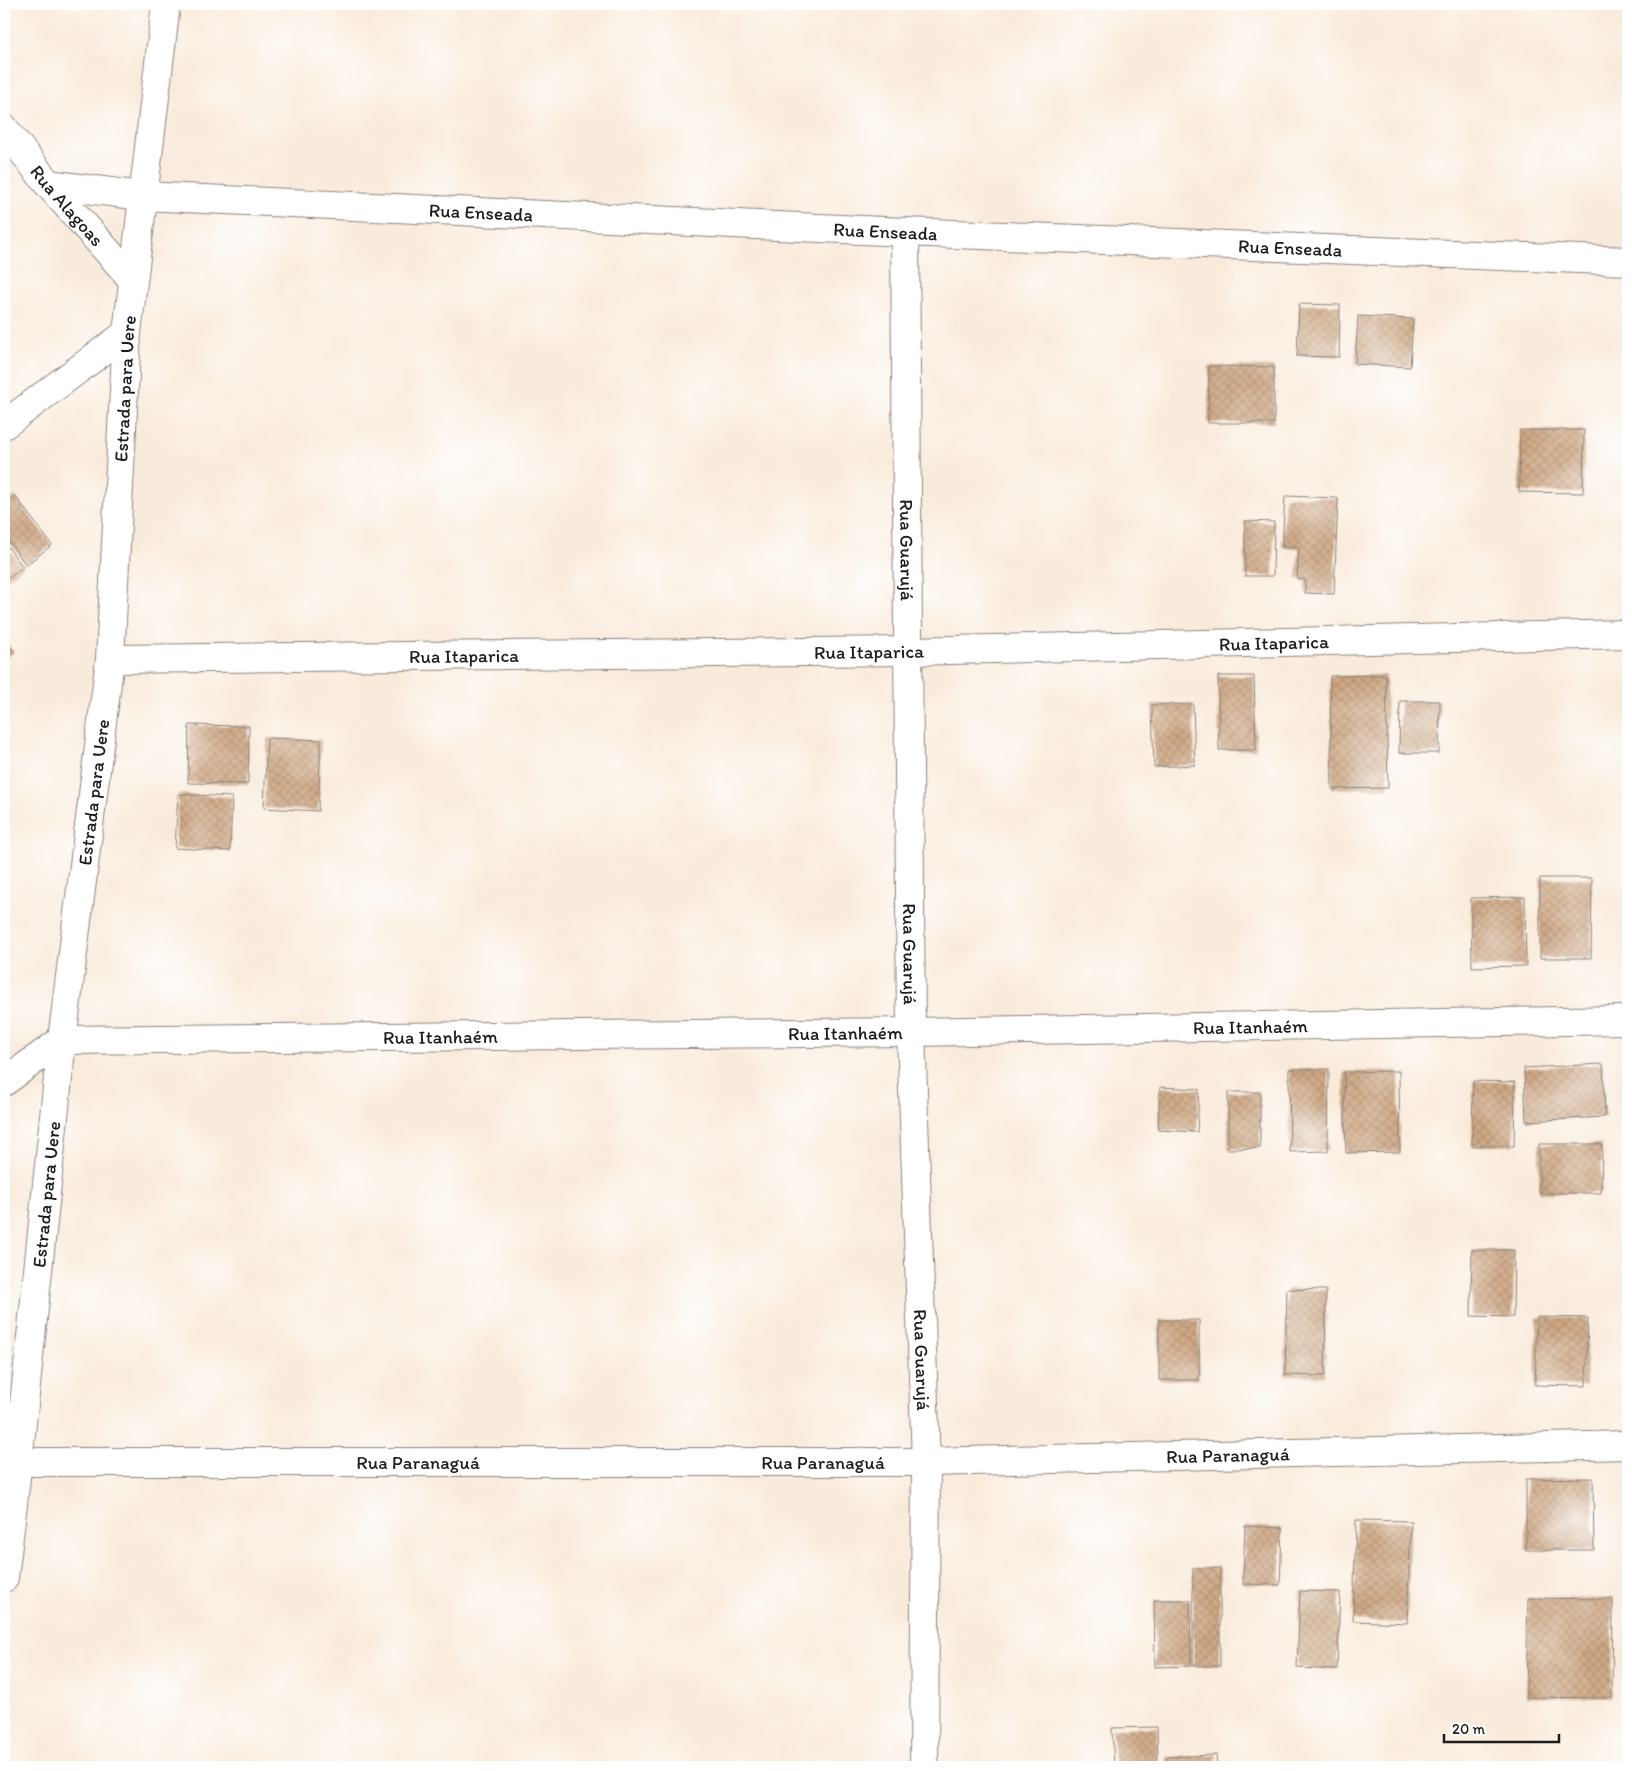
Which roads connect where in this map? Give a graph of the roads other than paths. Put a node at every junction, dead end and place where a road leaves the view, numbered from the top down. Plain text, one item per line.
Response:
1 (166, 4) edge
2 (4, 128) edge
3 (48, 184) junction
4 (142, 196) junction
5 (905, 232) junction
6 (1628, 261) edge
7 (133, 280) junction
8 (127, 333) junction
9 (4, 424) edge
10 (1628, 634) edge
11 (909, 651) junction
12 (110, 659) junction
13 (1628, 1020) edge
14 (911, 1032) junction
15 (62, 1040) junction
16 (4, 1082) edge
17 (1628, 1445) edge
18 (18, 1462) junction
19 (926, 1462) junction
20 (4, 1578) edge
21 (924, 1767) edge

1 - 4 street, Estrada para Uere
2 - 3 street, Rua Alagoas
3 - 4 street, Rua Enseada
3 - 7 street, Rua Alagoas
4 - 5 street, Rua Enseada
4 - 7 street, Estrada para Uere
5 - 6 street, Rua Enseada
5 - 11 street, Rua Guarujá
7 - 8 street, Estrada para Uere
8 - 9 street
8 - 12 street, Estrada para Uere
10 - 11 street, Rua Itaparica
11 - 12 street, Rua Itaparica
11 - 14 street, Rua Guarujá
12 - 15 street, Estrada para Uere
13 - 14 street, Rua Itanhaém
14 - 15 street, Rua Itanhaém
14 - 19 street, Rua Guarujá
15 - 16 street
15 - 18 street, Estrada para Uere
17 - 19 street, Rua Paranaguá
18 - 19 street, Rua Paranaguá
18 - 20 street, Estrada para Uere
19 - 21 street, Rua Guarujá

